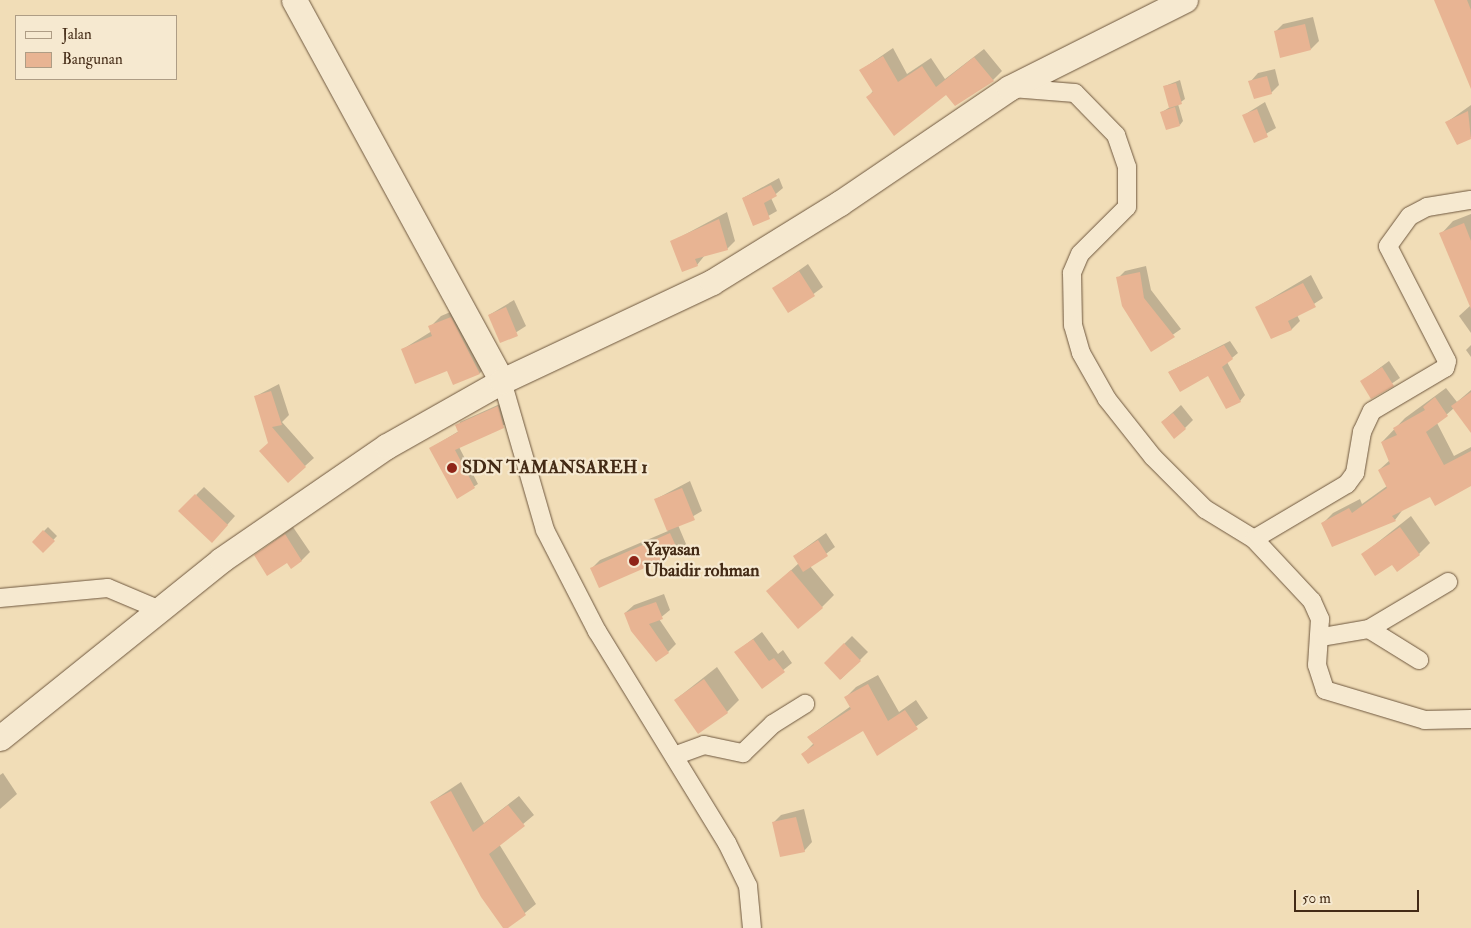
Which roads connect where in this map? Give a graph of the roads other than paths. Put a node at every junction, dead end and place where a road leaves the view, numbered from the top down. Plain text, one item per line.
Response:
1 (294, 0) edge
2 (1184, 0) edge
3 (1010, 88) junction
4 (1470, 200) edge
5 (502, 381) junction
6 (1254, 539) junction
7 (1448, 582) dead end
8 (0, 598) edge
9 (158, 609) junction
10 (1369, 629) junction
11 (1322, 637) junction
12 (1419, 660) dead end
13 (805, 704) dead end
14 (1471, 718) edge
15 (0, 738) edge
16 (674, 756) junction
17 (752, 928) edge

1 - 5 street
2 - 3 street
3 - 5 street
3 - 6 street
4 - 6 street
5 - 9 street
5 - 16 street
6 - 11 street
7 - 10 street
8 - 9 street
9 - 15 street
10 - 11 street
10 - 12 street
11 - 14 street
13 - 16 street
16 - 17 street

